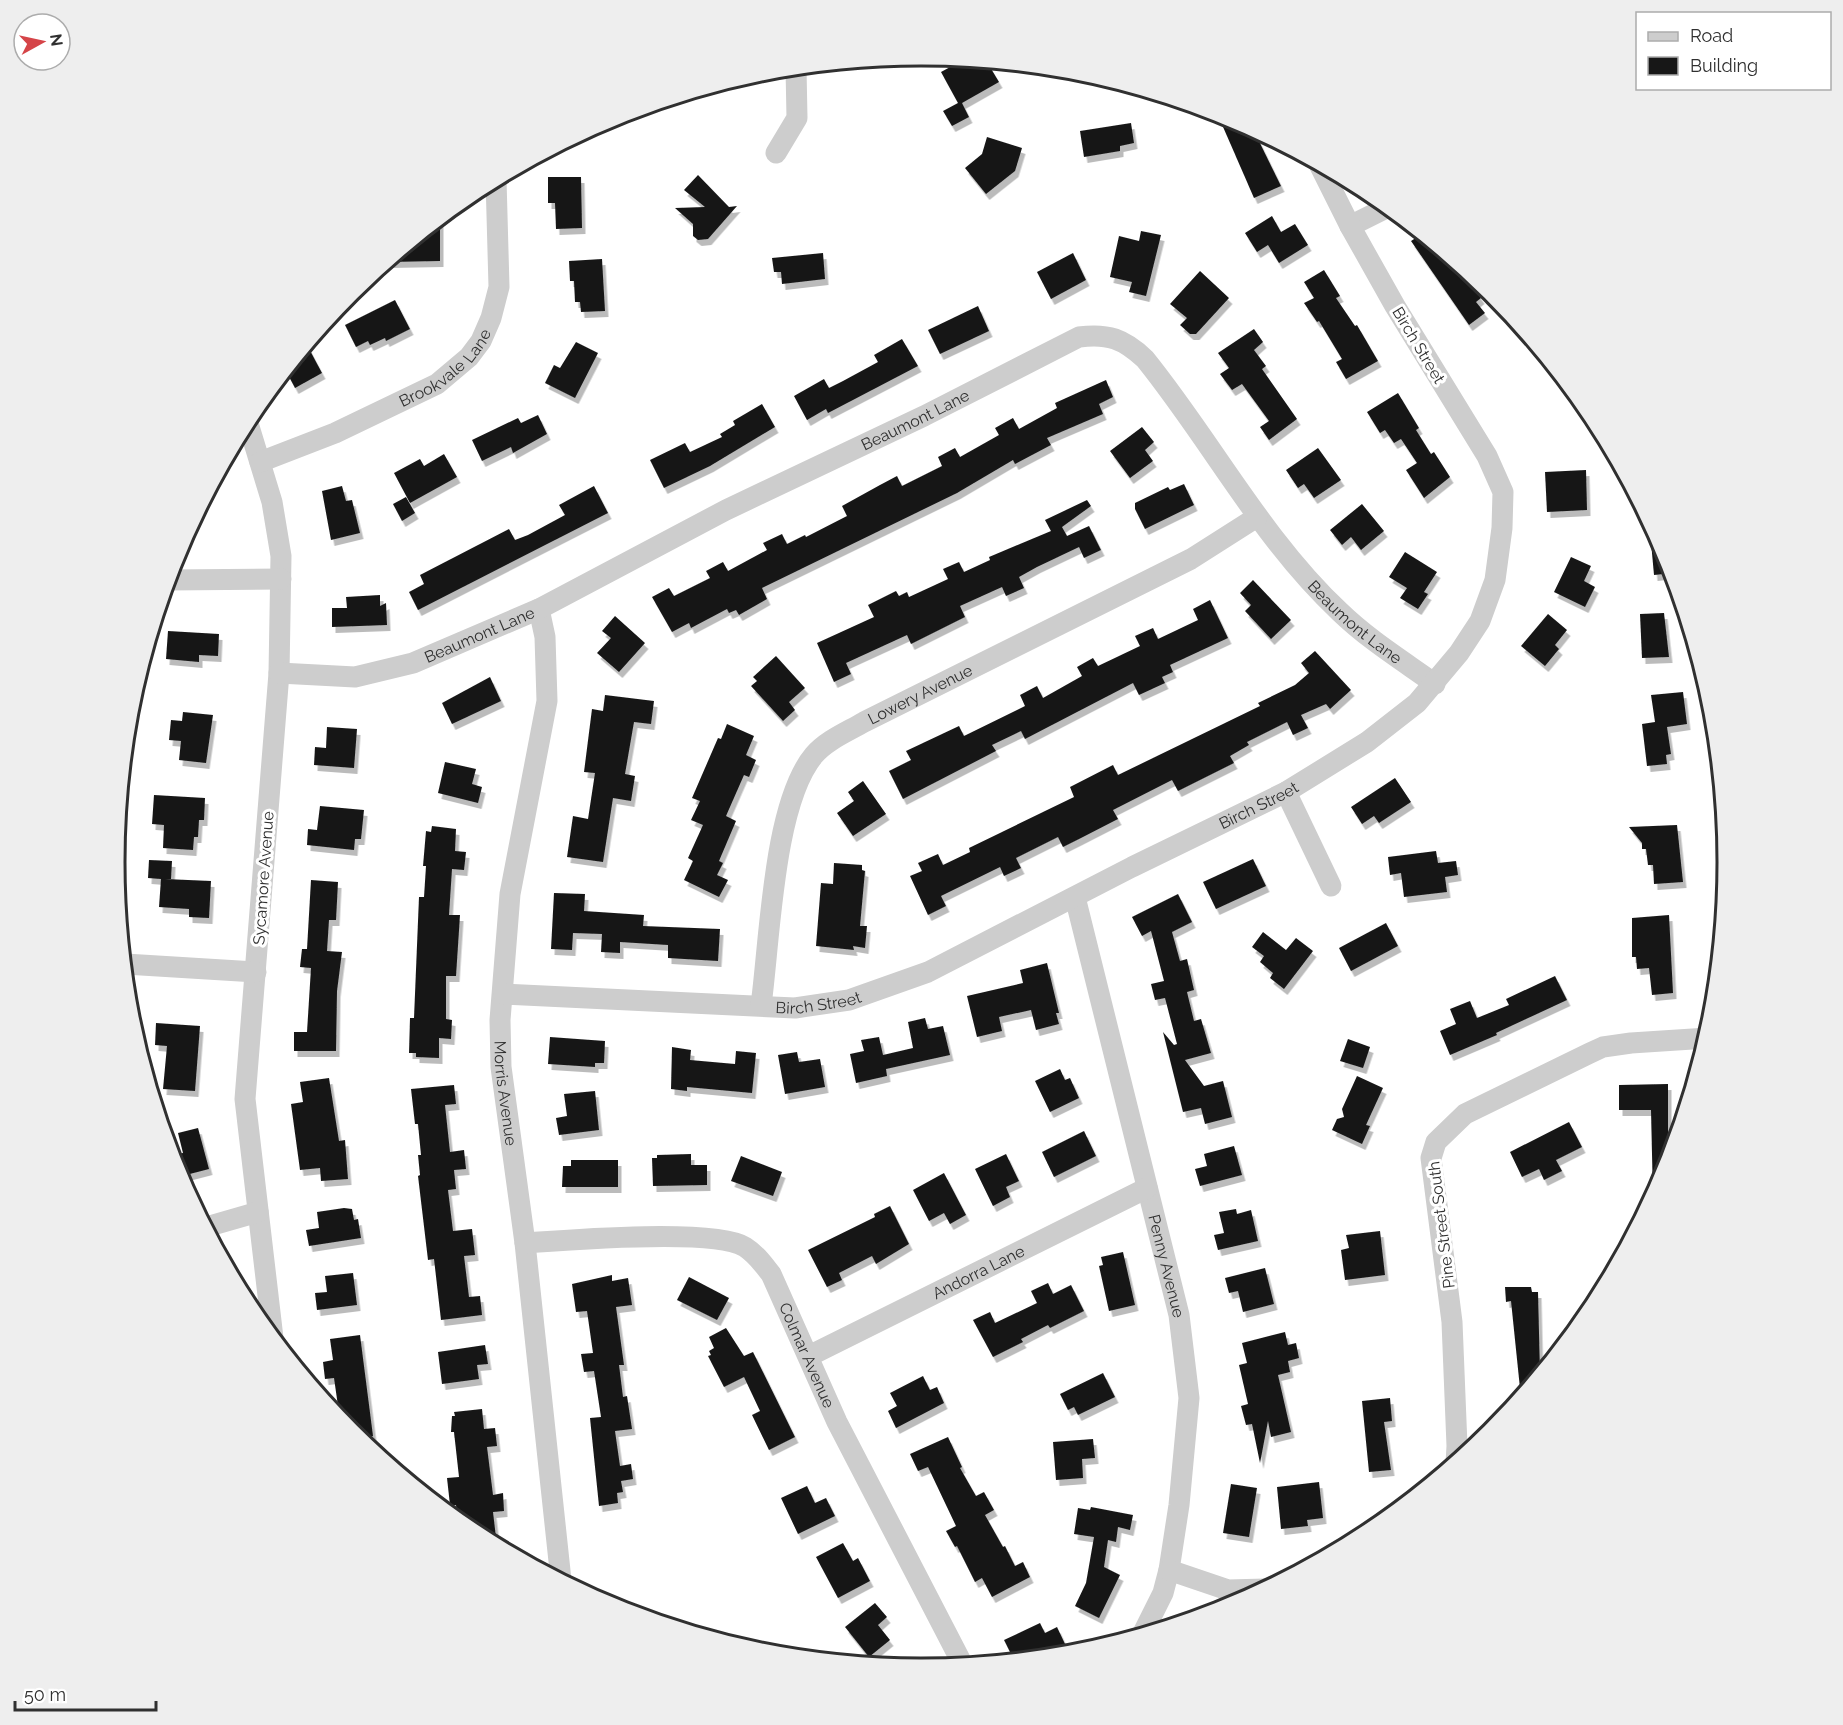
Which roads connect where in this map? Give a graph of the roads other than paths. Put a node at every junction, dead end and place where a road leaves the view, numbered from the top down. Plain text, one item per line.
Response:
1 (796, 76) edge
2 (776, 153) dead end
3 (1324, 176) edge
4 (496, 189) edge
5 (1379, 211) edge
6 (1350, 226) junction
7 (251, 433) edge
8 (260, 462) junction
9 (1257, 517) junction
10 (281, 579) junction
11 (177, 580) edge
12 (539, 609) junction
13 (279, 673) junction
14 (1435, 684) junction
15 (1286, 792) junction
16 (1331, 886) dead end
17 (1075, 897) junction
18 (132, 964) edge
19 (256, 972) junction
20 (504, 993) junction
21 (761, 1005) junction
22 (1698, 1039) edge
23 (1147, 1188) junction
24 (258, 1212) junction
25 (213, 1225) edge
26 (525, 1243) junction
27 (271, 1321) edge
28 (809, 1356) junction
29 (1457, 1452) edge
30 (1169, 1570) junction
31 (560, 1572) edge
32 (1245, 1590) edge
33 (1146, 1626) edge
34 (959, 1658) edge

1 - 2 street
3 - 6 street, Birch Street
4 - 8 street, Brookvale Lane
5 - 6 street
6 - 14 street, Birch Street
7 - 8 street, Sycamore Avenue
8 - 10 street, Sycamore Avenue
9 - 12 street, Beaumont Lane
9 - 14 street, Beaumont Lane
9 - 21 street, Lowery Avenue
10 - 11 street
10 - 13 street, Sycamore Avenue
12 - 13 street, Beaumont Lane
12 - 20 street, Morris Avenue
13 - 19 street, Sycamore Avenue
14 - 15 street, Birch Street
15 - 16 street
15 - 17 street, Birch Street
17 - 21 street, Birch Street
17 - 23 street, Penny Avenue
18 - 19 street
19 - 24 street, Sycamore Avenue
20 - 21 street, Birch Street
20 - 26 street, Morris Avenue
22 - 29 street, Pine Street South
23 - 28 street, Andorra Lane
23 - 30 street, Penny Avenue
24 - 25 street
24 - 27 street, Sycamore Avenue
26 - 28 street, Colmar Avenue
26 - 31 street, Morris Avenue
28 - 34 street, Colmar Avenue
30 - 32 street
30 - 33 street, Penny Avenue

